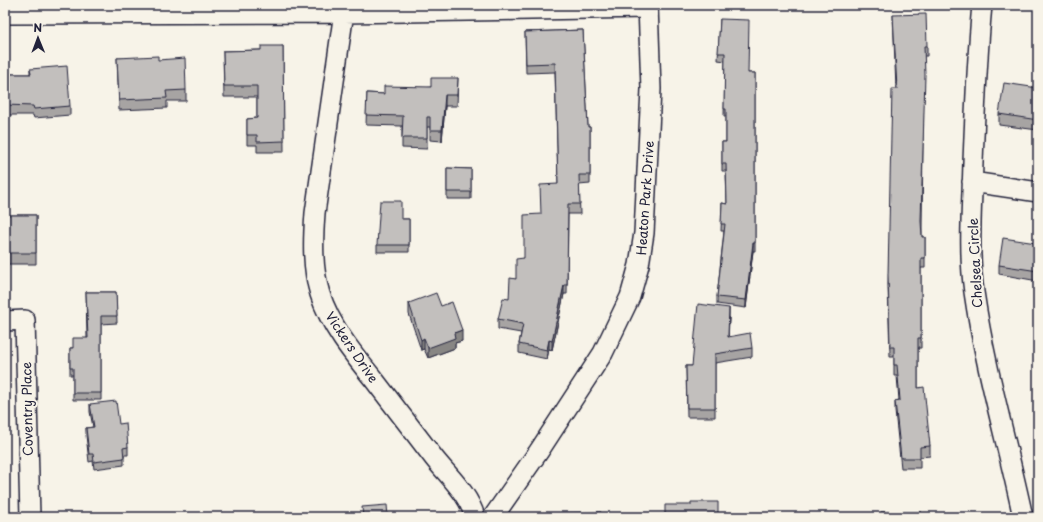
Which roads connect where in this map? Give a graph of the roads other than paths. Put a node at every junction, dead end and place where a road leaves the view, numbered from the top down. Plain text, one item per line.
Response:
1 (982, 5) edge
2 (648, 6) edge
3 (344, 9) edge
4 (5, 14) edge
5 (972, 182) junction
6 (1038, 192) edge
7 (5, 321) edge
8 (30, 517) edge
9 (475, 517) edge
10 (493, 517) edge
11 (1023, 517) edge

1 - 5 street, Chelsea Circle
2 - 3 street
2 - 10 street, Heaton Park Drive
3 - 4 street
3 - 9 street, Vickers Drive
5 - 6 street
5 - 11 street, Chelsea Circle
7 - 8 street, Coventry Place

